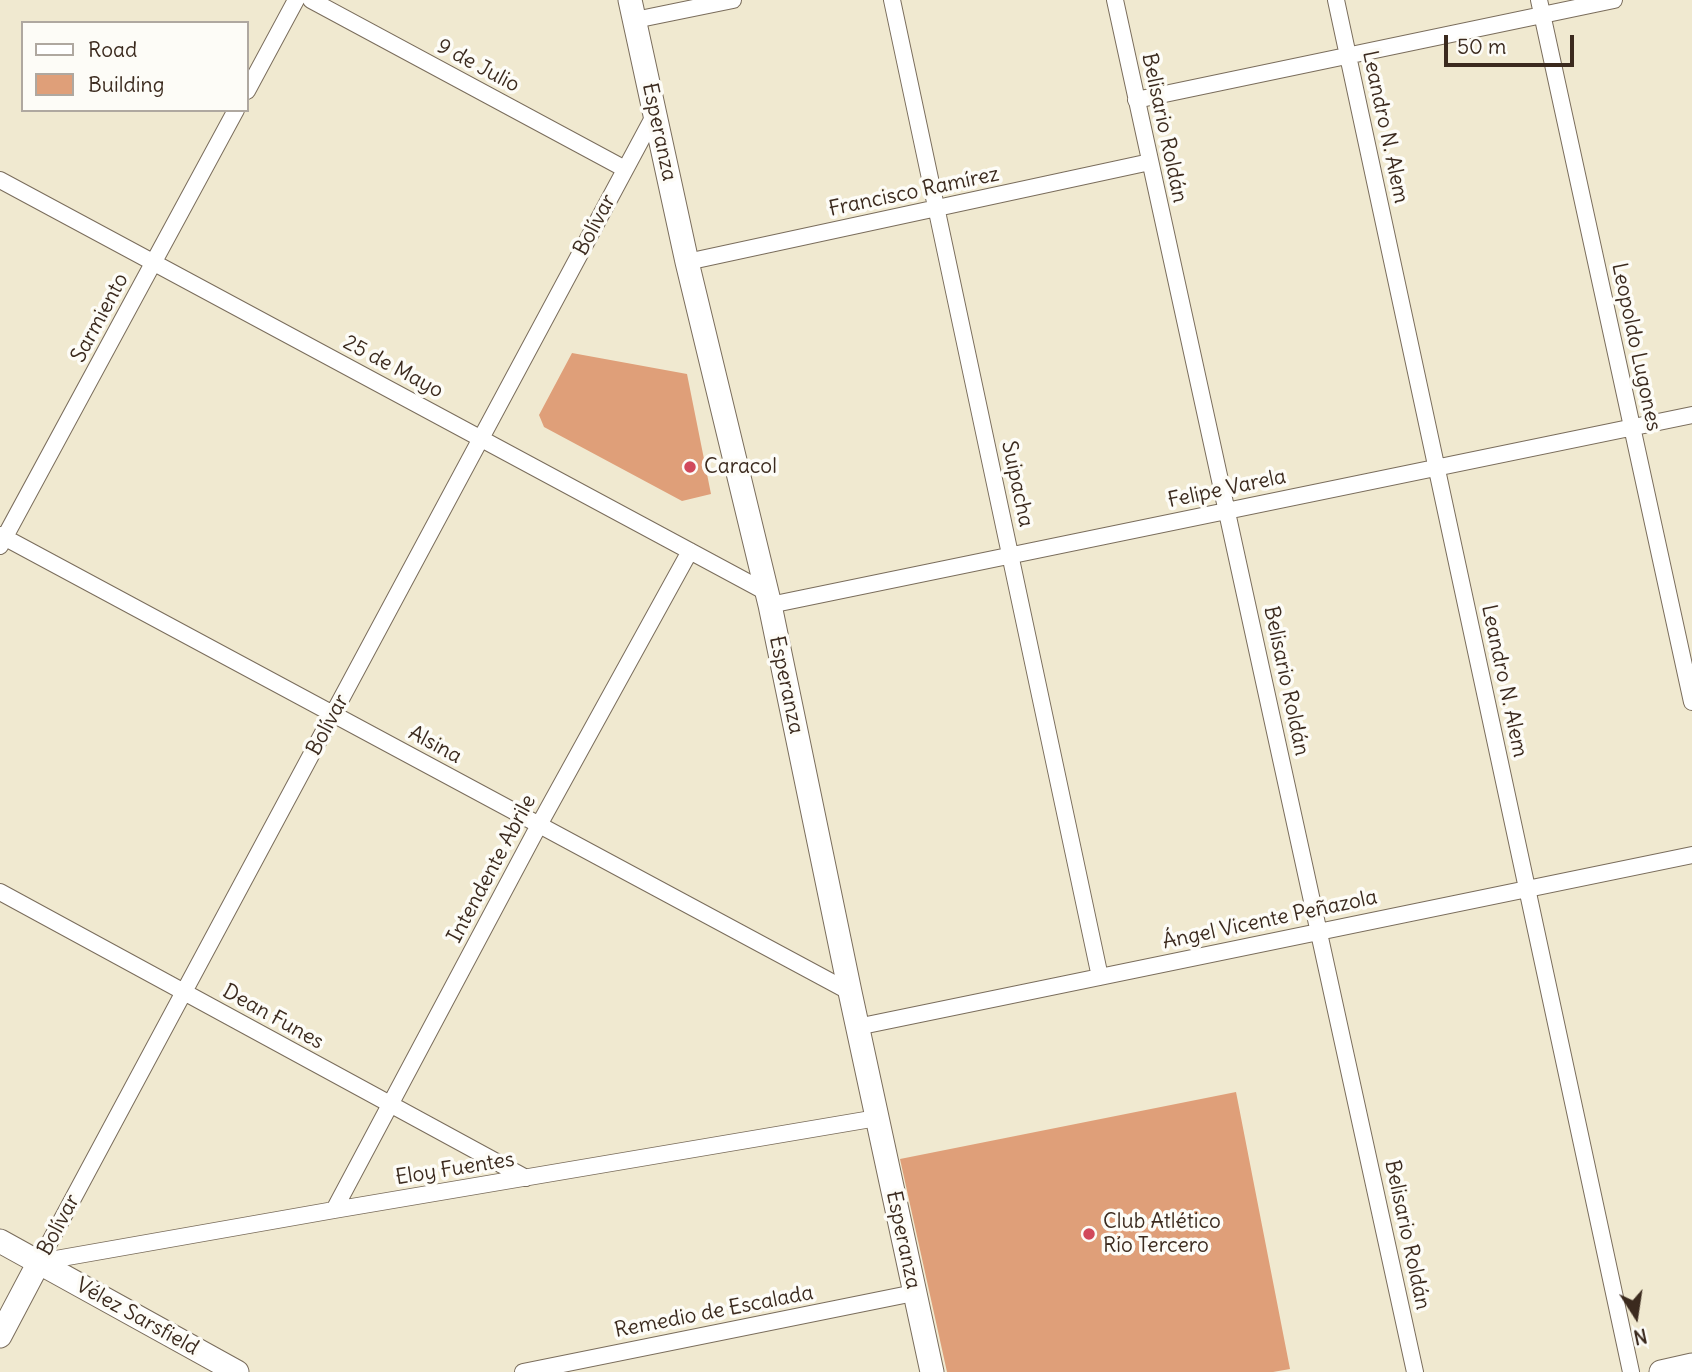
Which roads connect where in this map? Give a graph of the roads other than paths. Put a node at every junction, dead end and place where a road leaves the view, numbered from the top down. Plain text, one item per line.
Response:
1 (296, 0) edge
2 (311, 0) edge
3 (733, 0) edge
4 (892, 0) edge
5 (1115, 0) edge
6 (1336, 0) edge
7 (1614, 0) edge
8 (628, 7) edge
9 (1541, 8) edge
10 (1348, 56) junction
11 (248, 89) edge
12 (1136, 100) junction
13 (235, 112) edge
14 (655, 114) junction
15 (1150, 162) junction
16 (625, 169) junction
17 (0, 180) edge
18 (937, 208) junction
19 (154, 262) junction
20 (687, 262) junction
21 (1692, 415) edge
22 (1632, 428) junction
23 (481, 438) junction
24 (1437, 468) junction
25 (1227, 511) junction
26 (2, 539) edge
27 (690, 551) junction
28 (1010, 555) junction
29 (768, 598) junction
30 (1692, 702) edge
31 (333, 714) junction
32 (539, 825) junction
33 (1692, 855) edge
34 (1528, 889) junction
35 (0, 892) edge
36 (1319, 932) junction
37 (1100, 977) junction
38 (184, 992) junction
39 (850, 992) junction
40 (857, 1027) junction
41 (390, 1105) junction
42 (877, 1118) junction
43 (526, 1178) junction
44 (334, 1210) junction
45 (0, 1241) edge
46 (39, 1262) junction
47 (914, 1293) junction
48 (0, 1336) edge
49 (1692, 1366) edge
50 (237, 1372) edge
51 (523, 1372) edge
52 (932, 1372) edge
53 (1415, 1372) edge
54 (1631, 1372) edge
55 (1661, 1372) edge

1 - 11 street
2 - 16 street, 9 de Julio
3 - 8 street
4 - 18 street, Suipacha
5 - 12 street, Belisario Roldán
6 - 10 street, Leandro N. Alem
7 - 9 street
8 - 14 main road, Esperanza
9 - 10 street
9 - 22 street, Leopoldo Lugones
10 - 12 street
10 - 24 street, Leandro N. Alem
12 - 15 street, Belisario Roldán
13 - 19 street, Sarmiento
14 - 16 street, Bolívar
14 - 20 main road, Esperanza
15 - 18 street, Francisco Ramírez
15 - 25 street, Belisario Roldán
16 - 23 street, Bolívar
17 - 19 street, 25 de Mayo
18 - 20 street, Francisco Ramírez
18 - 28 street, Suipacha
19 - 23 street, 25 de Mayo
19 - 26 street, Sarmiento
20 - 29 main road, Esperanza
21 - 22 street, Felipe Varela
22 - 24 street, Felipe Varela
22 - 30 street, Leopoldo Lugones
23 - 27 street, 25 de Mayo
23 - 31 street, Bolívar
24 - 25 street, Felipe Varela
24 - 34 street, Leandro N. Alem
25 - 28 street, Felipe Varela
25 - 36 street, Belisario Roldán
26 - 31 street, Alsina
27 - 29 street, 25 de Mayo
27 - 32 street, Intendente Abrile
28 - 29 street, Felipe Varela
28 - 37 street, Suipacha
29 - 39 main road, Esperanza
31 - 32 street, Alsina
31 - 38 street, Bolívar
32 - 39 street, Alsina
32 - 41 street, Intendente Abrile
33 - 34 street, Ángel Vicente Peñazola
34 - 36 street, Ángel Vicente Peñazola
34 - 54 street, Leandro N. Alem
35 - 38 street, Dean Funes
36 - 37 street, Ángel Vicente Peñazola
36 - 53 street, Belisario Roldán
37 - 40 street, Ángel Vicente Peñazola
38 - 41 street, Dean Funes
38 - 46 street, Bolívar
39 - 40 main road, Esperanza
40 - 42 main road, Esperanza
41 - 43 street, Dean Funes
41 - 44 street, Intendente Abrile
42 - 43 street, Eloy Fuentes
42 - 47 main road, Esperanza
43 - 44 street, Eloy Fuentes
44 - 46 street, Eloy Fuentes
45 - 46 main road, Vélez Sarsfield
46 - 48 main road, Bolívar
46 - 50 main road, Vélez Sarsfield
47 - 51 street, Remedio de Escalada
47 - 52 main road, Esperanza
49 - 55 main road

